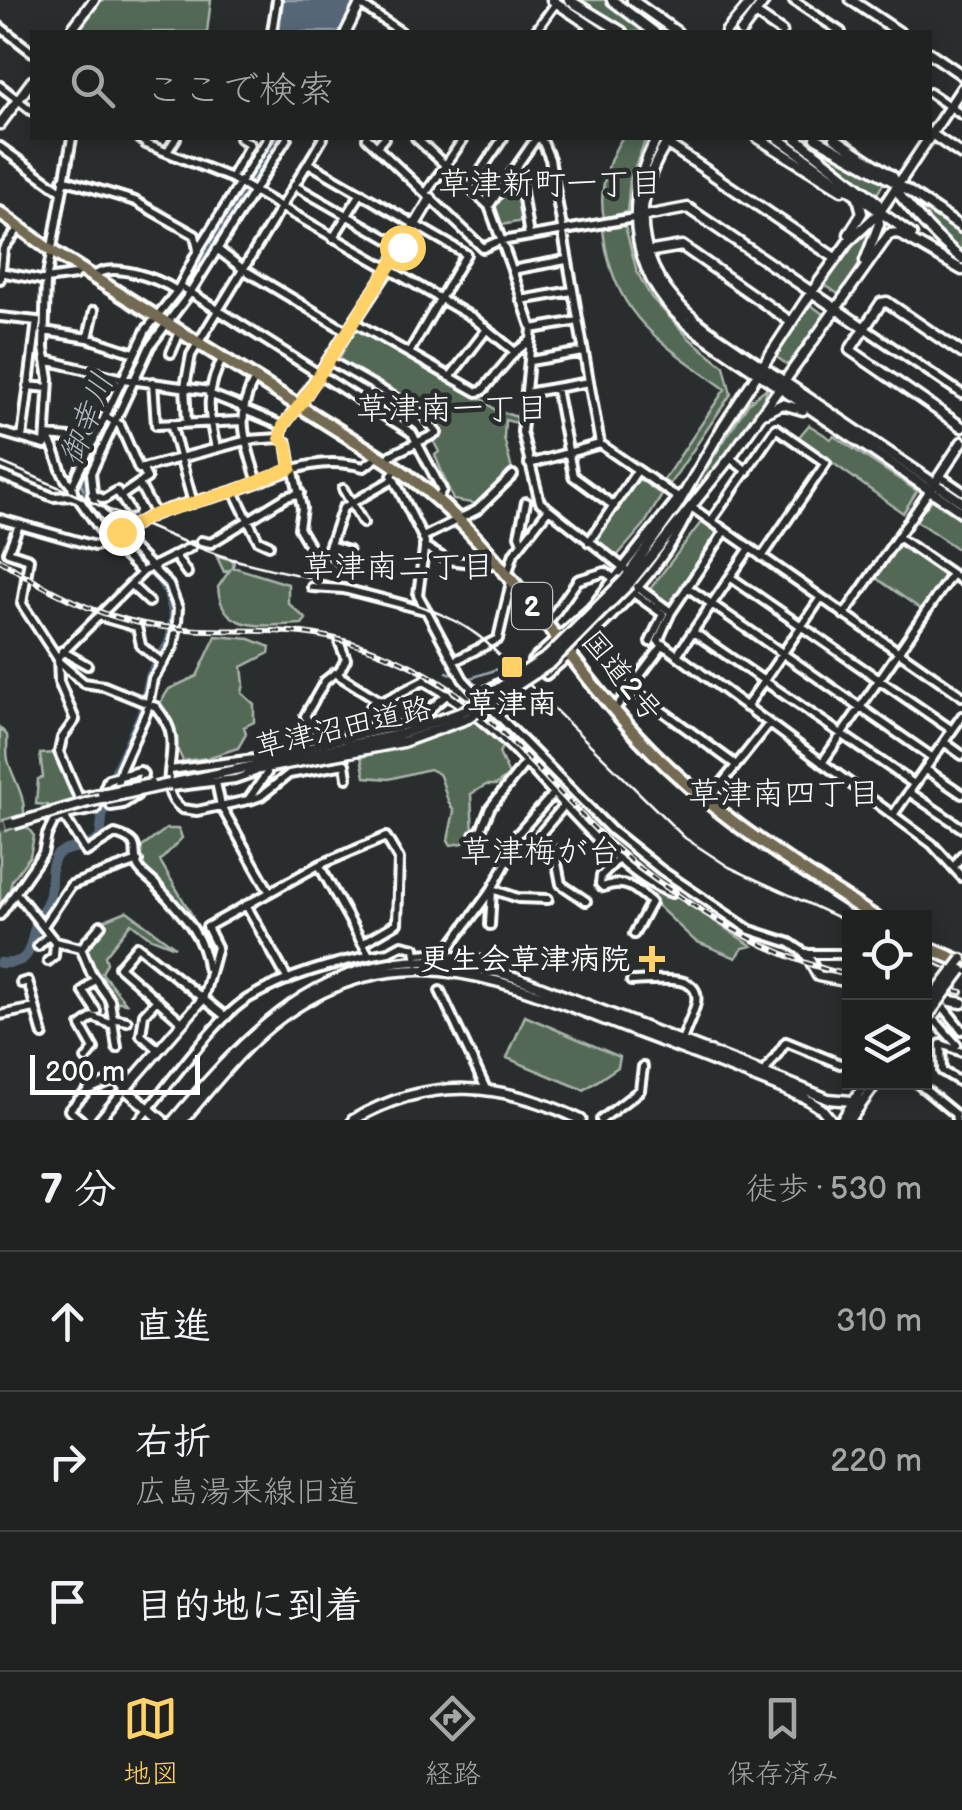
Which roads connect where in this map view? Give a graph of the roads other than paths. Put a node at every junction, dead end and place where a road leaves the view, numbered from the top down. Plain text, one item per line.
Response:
1 (94, 0) edge
2 (277, 0) edge
3 (568, 0) edge
4 (612, 0) edge
5 (632, 0) edge
6 (765, 0) edge
7 (793, 0) edge
8 (851, 0) edge
9 (554, 1) edge
10 (361, 2) edge
11 (751, 2) edge
12 (756, 14) junction
13 (0, 27) edge
14 (72, 30) edge
15 (272, 30) edge
16 (347, 30) edge
17 (398, 30) edge
18 (537, 30) edge
19 (597, 30) edge
20 (619, 30) edge
21 (651, 30) edge
22 (674, 30) edge
23 (730, 30) edge
24 (744, 30) edge
25 (779, 30) edge
26 (838, 30) edge
27 (896, 30) edge
28 (30, 50) edge
29 (932, 54) edge
30 (962, 75) edge
31 (30, 85) edge
32 (0, 86) edge
33 (962, 88) edge
34 (932, 94) edge
35 (18, 100) junction
36 (950, 106) junction
37 (30, 109) edge
38 (962, 115) edge
39 (0, 124) edge
40 (932, 132) edge
41 (932, 136) edge
42 (70, 140) edge
43 (143, 140) edge
44 (175, 140) edge
45 (243, 140) edge
46 (267, 140) edge
47 (286, 140) edge
48 (321, 140) edge
49 (370, 140) edge
50 (382, 140) edge
51 (421, 140) edge
52 (463, 140) edge
53 (502, 140) edge
54 (535, 140) edge
55 (542, 140) edge
56 (661, 140) edge
57 (662, 140) edge
58 (761, 140) edge
59 (781, 140) edge
60 (799, 140) edge
61 (820, 140) edge
62 (839, 140) edge
63 (927, 140) edge
64 (377, 146) junction
65 (0, 148) edge
66 (167, 152) junction
67 (962, 155) edge
68 (308, 163) junction
69 (444, 166) junction
70 (511, 174) junction
71 (230, 178) junction
72 (63, 179) junction
73 (242, 184) junction
74 (898, 184) junction
75 (295, 186) junction
76 (469, 188) junction
77 (61, 191) junction
78 (253, 191) junction
79 (360, 193) junction
80 (428, 196) junction
81 (858, 196) junction
82 (489, 206) junction
83 (282, 208) junction
84 (879, 212) junction
85 (0, 213) edge
86 (347, 215) junction
87 (639, 217) junction
88 (415, 225) junction
89 (20, 228) junction
90 (962, 228) edge
91 (562, 231) junction
92 (529, 236) junction
93 (333, 238) junction
94 (501, 242) junction
95 (402, 247) junction
96 (217, 249) junction
97 (50, 250) junction
98 (198, 252) junction
99 (648, 252) junction
100 (836, 257) junction
101 (962, 259) edge
102 (566, 260) junction
103 (244, 269) junction
104 (962, 269) edge
105 (82, 270) junction
106 (388, 270) junction
107 (512, 270) junction
108 (0, 274) edge
109 (859, 274) junction
110 (93, 278) junction
111 (46, 280) junction
112 (183, 289) junction
113 (572, 291) junction
114 (812, 292) junction
115 (440, 300) junction
116 (521, 300) junction
117 (836, 308) junction
118 (218, 310) junction
119 (94, 311) dead end
120 (0, 316) edge
121 (161, 320) junction
122 (40, 321) junction
123 (578, 321) junction
124 (354, 322) junction
125 (792, 322) junction
126 (863, 327) junction
127 (487, 329) junction
128 (532, 330) junction
129 (44, 331) junction
130 (180, 332) junction
131 (348, 332) junction
132 (88, 338) junction
133 (531, 340) junction
134 (198, 343) junction
135 (515, 352) junction
136 (583, 352) junction
137 (134, 353) junction
138 (170, 353) dead end
139 (409, 353) junction
140 (962, 353) edge
141 (223, 358) junction
142 (46, 360) junction
143 (328, 360) junction
144 (530, 360) junction
145 (761, 370) junction
146 (319, 374) junction
147 (450, 377) junction
148 (256, 378) junction
149 (129, 379) junction
150 (152, 382) junction
151 (588, 382) junction
152 (782, 385) junction
153 (28, 386) junction
154 (185, 386) junction
155 (48, 388) junction
156 (556, 388) junction
157 (526, 392) junction
158 (209, 393) junction
159 (962, 394) edge
160 (298, 406) junction
161 (242, 408) junction
162 (106, 417) junction
163 (820, 418) junction
164 (115, 421) junction
165 (242, 421) junction
166 (210, 423) junction
167 (171, 424) junction
168 (186, 424) junction
169 (283, 426) junction
170 (752, 426) junction
171 (962, 427) edge
172 (0, 432) edge
173 (46, 436) junction
174 (22, 438) junction
175 (280, 438) junction
176 (94, 440) junction
177 (246, 440) junction
178 (962, 442) edge
179 (418, 443) junction
180 (600, 444) junction
181 (216, 448) junction
182 (567, 453) junction
183 (179, 458) junction
184 (730, 458) junction
185 (529, 464) junction
186 (389, 466) junction
187 (142, 468) junction
188 (292, 468) junction
189 (747, 470) junction
190 (637, 472) junction
191 (0, 475) edge
192 (513, 476) dead end
193 (690, 481) junction
194 (258, 482) junction
195 (935, 483) junction
196 (139, 484) junction
197 (72, 486) junction
198 (343, 490) dead end
199 (234, 491) junction
200 (962, 491) edge
201 (92, 494) junction
202 (300, 494) junction
203 (74, 496) junction
204 (121, 496) junction
205 (678, 498) junction
206 (438, 499) junction
207 (351, 502) junction
208 (526, 502) dead end
209 (962, 502) edge
210 (193, 503) junction
211 (614, 506) junction
212 (691, 507) junction
213 (128, 510) dead end
214 (548, 510) junction
215 (962, 512) edge
216 (155, 514) junction
217 (0, 519) edge
218 (458, 519) junction
219 (247, 520) junction
220 (712, 522) junction
221 (364, 523) dead end
222 (19, 525) junction
223 (725, 531) junction
224 (114, 537) junction
225 (898, 537) junction
226 (201, 541) dead end
227 (424, 542) junction
228 (522, 542) junction
229 (589, 542) junction
230 (268, 544) dead end
231 (191, 547) dead end
232 (750, 548) junction
233 (348, 551) dead end
234 (326, 555) junction
235 (175, 556) junction
236 (762, 557) junction
237 (495, 562) junction
238 (332, 568) dead end
239 (625, 569) junction
240 (147, 570) junction
241 (187, 573) dead end
242 (952, 574) junction
243 (730, 576) junction
244 (509, 578) junction
245 (962, 581) edge
246 (627, 585) junction
247 (132, 586) junction
248 (686, 587) junction
249 (312, 588) dead end
250 (820, 599) junction
251 (148, 602) dead end
252 (712, 604) junction
253 (426, 611) junction
254 (670, 612) junction
255 (99, 616) junction
256 (844, 616) junction
257 (546, 624) junction
258 (800, 627) junction
259 (693, 632) junction
260 (558, 638) junction
261 (650, 642) dead end
262 (340, 644) dead end
263 (662, 645) junction
264 (898, 652) junction
265 (782, 654) junction
266 (571, 655) junction
267 (676, 656) junction
268 (60, 657) junction
269 (453, 661) junction
270 (161, 662) junction
271 (88, 665) dead end
272 (338, 674) junction
273 (878, 680) junction
274 (763, 681) junction
275 (631, 688) junction
276 (449, 693) junction
277 (479, 696) junction
278 (962, 696) edge
279 (378, 700) junction
280 (145, 701) junction
281 (746, 707) junction
282 (859, 708) junction
283 (494, 710) junction
284 (615, 710) junction
285 (464, 716) junction
286 (962, 716) edge
287 (768, 724) junction
288 (952, 730) junction
289 (841, 734) junction
290 (349, 740) junction
291 (944, 742) junction
292 (324, 744) junction
293 (304, 753) junction
294 (274, 755) dead end
295 (962, 755) edge
296 (933, 758) junction
297 (526, 762) junction
298 (822, 762) junction
299 (736, 765) junction
300 (925, 769) junction
301 (170, 770) junction
302 (264, 771) junction
303 (113, 777) junction
304 (347, 778) dead end
305 (196, 779) junction
306 (216, 782) junction
307 (170, 783) junction
308 (912, 788) junction
309 (554, 793) junction
310 (962, 794) edge
311 (79, 798) junction
312 (248, 800) junction
313 (563, 802) junction
314 (706, 803) junction
315 (221, 806) junction
316 (67, 815) junction
317 (892, 815) junction
318 (9, 825) dead end
319 (962, 828) edge
320 (474, 834) dead end
321 (962, 855) edge
322 (618, 858) junction
323 (138, 862) junction
324 (319, 865) junction
325 (954, 867) junction
326 (664, 872) junction
327 (962, 877) edge
328 (678, 884) dead end
329 (492, 888) junction
330 (270, 891) junction
331 (672, 893) dead end
332 (17, 894) junction
333 (548, 899) dead end
334 (586, 901) dead end
335 (246, 905) junction
336 (864, 910) edge
337 (0, 915) edge
338 (39, 923) junction
339 (101, 925) dead end
340 (490, 925) dead end
341 (634, 934) dead end
342 (56, 941) junction
343 (363, 943) junction
344 (202, 944) junction
345 (38, 946) dead end
346 (81, 948) junction
347 (932, 949) edge
348 (216, 951) junction
349 (806, 954) junction
350 (842, 954) edge
351 (369, 956) junction
352 (64, 958) dead end
353 (960, 960) edge
354 (48, 961) dead end
355 (417, 962) junction
356 (207, 967) dead end
357 (95, 978) junction
358 (288, 980) junction
359 (842, 980) edge
360 (631, 981) dead end
361 (21, 982) dead end
362 (440, 991) dead end
363 (932, 997) edge
364 (203, 998) junction
365 (936, 998) junction
366 (157, 1000) junction
367 (931, 1000) edge
368 (962, 1003) edge
369 (932, 1007) edge
370 (943, 1007) junction
371 (35, 1008) junction
372 (96, 1011) dead end
373 (0, 1015) edge
374 (226, 1017) junction
375 (128, 1020) dead end
376 (113, 1022) junction
377 (182, 1022) junction
378 (962, 1030) edge
379 (43, 1035) dead end
380 (682, 1041) junction
381 (117, 1048) dead end
382 (959, 1049) edge
383 (159, 1050) junction
384 (86, 1059) dead end
385 (842, 1064) edge
386 (643, 1067) dead end
387 (762, 1076) junction
388 (962, 1083) edge
389 (125, 1089) junction
390 (486, 1089) junction
391 (860, 1090) edge
392 (870, 1090) edge
393 (926, 1090) edge
394 (828, 1100) junction
395 (852, 1101) junction
396 (149, 1108) junction
397 (845, 1119) edge
398 (81, 1120) edge
399 (99, 1120) edge
400 (139, 1120) edge
401 (162, 1120) edge
402 (174, 1120) edge
403 (183, 1120) edge
404 (353, 1120) edge
405 (581, 1120) edge
406 (601, 1120) edge
407 (831, 1120) edge
408 (956, 1120) edge

1 - 14 street
2 - 15 street
3 - 20 street
4 - 21 street
5 - 22 street
6 - 12 street
7 - 26 street
8 - 27 street
9 - 18 street
9 - 19 street
10 - 16 street
10 - 17 street
11 - 23 street
12 - 24 street
12 - 25 street
13 - 28 street
29 - 30 street
31 - 35 street
32 - 35 street
33 - 36 street
34 - 36 street
35 - 37 street
35 - 39 street
36 - 38 street
36 - 40 street
41 - 67 street
42 - 72 street
43 - 66 street
44 - 66 street
45 - 71 street
46 - 73 street
47 - 78 street
48 - 68 street
49 - 64 street
50 - 64 street
51 - 69 street
52 - 69 street
53 - 76 street
54 - 70 street
55 - 91 street
56 - 87 street
57 - 100 street
58 - 81 street
59 - 81 street
60 - 84 street
61 - 74 street
62 - 74 street
63 - 74 street
64 - 80 street
65 - 77 street
66 - 71 street
68 - 75 street
68 - 79 street
69 - 76 street
69 - 80 street
70 - 82 street
70 - 92 street
71 - 73 street
72 - 77 street
72 - 98 street
73 - 78 street
73 - 98 street
74 - 84 street
74 - 90 street
74 - 101 street
75 - 83 street
75 - 86 street
76 - 82 street
77 - 97 street
78 - 83 street
78 - 96 street
79 - 86 street
79 - 88 street
80 - 88 street
80 - 94 street
81 - 84 street
81 - 100 street
82 - 94 street
83 - 93 street
83 - 103 street
84 - 100 street
84 - 104 street
84 - 109 street
85 - 89 highway, 国道2号 / 2
86 - 93 street
86 - 95 street
87 - 91 street
87 - 99 street
87 - 114 street
87 - 145 street
88 - 95 street
88 - 115 street
89 - 97 highway, 国道2号 / 2
89 - 108 street
91 - 92 street
91 - 102 street
92 - 94 street
93 - 106 street
94 - 107 street
95 - 106 street
96 - 103 street
96 - 112 street
97 - 105 highway, 国道2号 / 2
97 - 111 street
98 - 112 street
99 - 125 street
99 - 145 street
100 - 114 street
102 - 107 street
102 - 113 street
103 - 118 street
103 - 131 street
104 - 109 street
105 - 110 highway, 国道2号 / 2
105 - 111 street
106 - 115 street
106 - 124 street
107 - 116 street
108 - 111 street
109 - 117 street
110 - 112 street
110 - 121 highway, 国道2号 / 2
111 - 122 street
112 - 118 street
112 - 121 street
112 - 121 street
113 - 116 street
113 - 123 street
114 - 117 street
114 - 125 street
115 - 127 street
115 - 139 street
116 - 128 street
117 - 126 street
117 - 152 street
118 - 134 street
118 - 146 street
119 - 132 street
120 - 122 street
121 - 130 highway, 国道2号 / 2
121 - 137 street
121 - 149 street
122 - 129 street
122 - 153 street
123 - 128 street
123 - 136 street
124 - 131 street
124 - 139 street
125 - 145 street
126 - 140 street
126 - 159 street
126 - 171 street
127 - 135 street
127 - 147 street
128 - 133 street
129 - 132 street
129 - 142 street
130 - 134 highway, 国道2号 / 2
130 - 138 street
131 - 143 street
132 - 137 street
133 - 135 street
133 - 144 street
134 - 141 highway, 国道2号 / 2
134 - 154 street
135 - 147 street
136 - 144 street
136 - 151 street
137 - 149 street
139 - 147 street
141 - 148 highway, 国道2号 / 2
141 - 158 street
142 - 149 street
142 - 155 street
143 - 146 street
143 - 179 street
144 - 157 street
145 - 152 street
145 - 193 street
146 - 160 street
146 - 179 street
148 - 160 highway, 国道2号 / 2
148 - 161 street
149 - 150 street
149 - 162 street
149 - 164 street
150 - 154 street
150 - 167 street
151 - 156 street
151 - 180 street
152 - 163 street
152 - 170 street
152 - 195 street
153 - 155 street
153 - 174 street
154 - 158 street
154 - 168 street
155 - 173 street
156 - 157 street
156 - 182 street
157 - 185 street
158 - 161 street
158 - 166 street
160 - 169 street
160 - 186 highway, 国道2号 / 2
161 - 165 street
161 - 169 street
162 - 164 street
162 - 176 street
163 - 170 street
163 - 195 street
164 - 187 street
164 - 201 street
165 - 166 street
165 - 177 street
166 - 168 street
166 - 181 street
167 - 168 street
167 - 183 street
169 - 175 street
170 - 184 street
172 - 174 street
173 - 174 street
173 - 176 street
173 - 197 street
175 - 177 street
175 - 188 street
176 - 197 street
177 - 181 street
177 - 194 street
178 - 195 street
179 - 186 street
179 - 206 street
180 - 182 street
180 - 190 street
181 - 183 street
182 - 185 street
182 - 211 street
183 - 187 street
183 - 210 street
184 - 189 street
184 - 212 street
185 - 214 street
186 - 188 street
186 - 206 highway, 国道2号 / 2
186 - 207 street
186 - 227 street
187 - 196 street
188 - 194 street
188 - 202 street
189 - 220 street
189 - 236 street
190 - 205 street
190 - 211 street
191 - 203 street
192 - 218 street
193 - 205 street
193 - 246 street
194 - 199 street
195 - 200 street
195 - 209 street
195 - 215 street
195 - 225 street
196 - 204 street
196 - 216 street
197 - 203 street
198 - 207 street
199 - 210 street
199 - 219 street
201 - 204 street
201 - 224 street
202 - 219 street
202 - 234 street
203 - 224 street
204 - 213 street
205 - 239 street
206 - 218 highway, 国道2号 / 2
207 - 221 street
207 - 234 street
208 - 228 street
210 - 216 street
211 - 229 street
212 - 220 street
212 - 246 street
214 - 228 street
214 - 229 street
216 - 224 street
217 - 222 street
218 - 227 street
218 - 237 highway, 国道2号 / 2
219 - 226 street
219 - 230 street
220 - 223 street
222 - 224 street
222 - 268 street
223 - 232 street
223 - 248 street
224 - 240 street
225 - 242 street
225 - 256 street
227 - 237 street
227 - 253 street
228 - 244 street
229 - 239 street
231 - 235 street
232 - 236 street
232 - 243 street
233 - 234 street
234 - 238 street
235 - 240 street
235 - 241 street
236 - 250 street
237 - 244 highway, 国道2号 / 2
239 - 246 street
240 - 247 street
240 - 270 street
242 - 245 street
242 - 264 street
243 - 252 street
243 - 258 street
244 - 257 highway, 国道2号 / 2
244 - 269 street
246 - 254 street
246 - 257 street
246 - 260 street
246 - 261 street
246 - 266 street
246 - 285 street, 草津沼田道路, bridge
247 - 251 street
247 - 255 street
248 - 252 street
248 - 254 street
249 - 253 street
250 - 256 street
250 - 258 street
252 - 259 street
252 - 265 street
253 - 269 street
254 - 263 street
255 - 268 street
255 - 270 street
256 - 264 street
257 - 260 highway, 国道2号 / 2
258 - 265 street
258 - 273 street
259 - 267 street
259 - 274 street
260 - 266 highway, 国道2号 / 2
260 - 266 street
262 - 272 street
263 - 267 street
263 - 275 street
264 - 273 street
264 - 278 street
265 - 274 street
265 - 282 street
266 - 284 highway, 国道2号 / 2
267 - 281 street
268 - 271 street
268 - 280 street
268 - 311 street
269 - 277 street
270 - 280 street
272 - 279 street
272 - 292 street
273 - 282 street
273 - 288 street
274 - 281 street
274 - 289 street
275 - 284 street
275 - 299 street
276 - 279 street
276 - 290 street
276 - 297 street
277 - 283 street
277 - 283 street
279 - 290 street
280 - 301 street
280 - 303 street
281 - 287 street
282 - 289 street
282 - 296 street
283 - 326 street
284 - 314 highway, 国道2号 / 2
285 - 293 street, 草津沼田道路
285 - 302 street, 草津沼田道路
286 - 288 street
287 - 298 street
287 - 299 street
288 - 291 street
289 - 298 street
289 - 308 street
290 - 292 street
291 - 295 street
291 - 296 street
292 - 294 street
293 - 301 street
293 - 305 street, 草津沼田道路
296 - 300 street
297 - 309 street
297 - 320 street
298 - 317 street
299 - 314 street
300 - 308 street
300 - 310 street
301 - 307 street
302 - 305 street, 草津沼田道路
302 - 306 street
302 - 312 street
303 - 303 street
303 - 316 street
304 - 312 street
305 - 307 street, 草津沼田道路
306 - 307 street
306 - 315 street
307 - 311 street, bridge
307 - 315 street
307 - 318 street, 草津沼田道路, bridge
308 - 317 street
308 - 319 street
309 - 313 street
309 - 329 street
311 - 316 street
312 - 315 street
313 - 322 street
313 - 334 street
314 - 336 highway, 国道2号 / 2
315 - 330 street
316 - 323 street
316 - 332 street
317 - 325 street
321 - 325 street
322 - 331 street
322 - 341 street
323 - 338 street
323 - 344 street
324 - 330 street
324 - 343 street
324 - 343 street
325 - 327 street
326 - 328 street
326 - 349 street
329 - 333 street
329 - 340 street
329 - 355 street
330 - 335 street
332 - 337 street
332 - 338 street
335 - 348 street
335 - 358 street
338 - 342 street
339 - 346 street
342 - 345 street
342 - 346 street
342 - 352 street
342 - 354 street
343 - 351 street
344 - 348 street
344 - 356 street
346 - 357 street
347 - 353 highway
348 - 364 street
349 - 350 street
349 - 359 street
351 - 355 street
351 - 358 street
353 - 367 street, bridge
353 - 369 street, bridge
355 - 380 street
355 - 387 street
355 - 402 street
355 - 403 street
357 - 372 street
357 - 376 street
358 - 374 street
360 - 380 street
361 - 371 street
362 - 390 street
363 - 365 street
364 - 366 street
364 - 374 street
364 - 377 street
365 - 368 street
365 - 370 street
366 - 377 street
366 - 383 street
370 - 378 street
370 - 382 street
371 - 373 street
371 - 379 street
374 - 396 street
375 - 376 street
376 - 381 street
376 - 384 street
377 - 383 street
380 - 387 street
382 - 388 street
383 - 389 street
385 - 387 street
386 - 406 street
387 - 394 street
387 - 407 street
389 - 396 street
389 - 398 street
389 - 399 street
390 - 404 street
390 - 405 street
391 - 395 street
392 - 397 street
393 - 408 street
394 - 395 street
394 - 397 street
395 - 397 street
396 - 400 street
396 - 401 street

